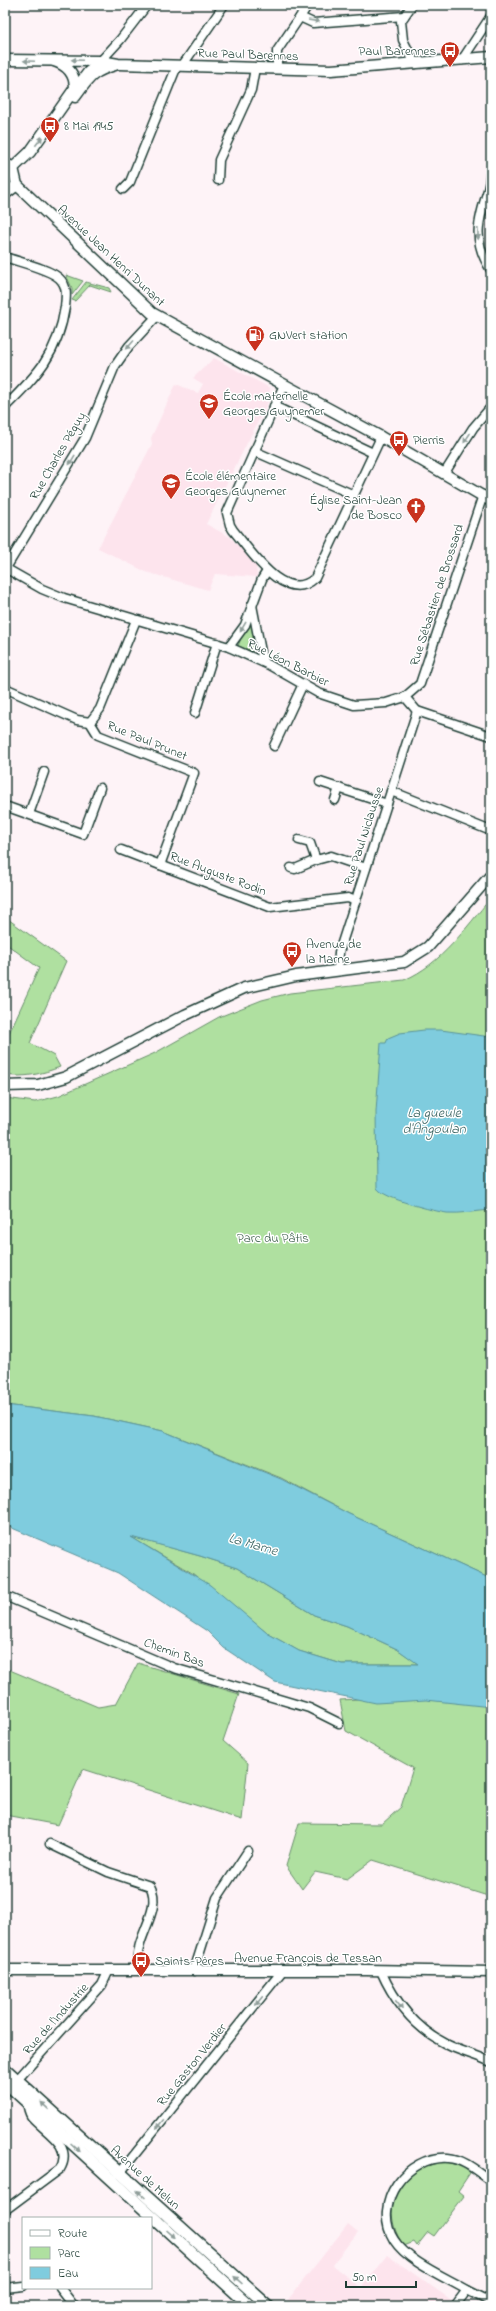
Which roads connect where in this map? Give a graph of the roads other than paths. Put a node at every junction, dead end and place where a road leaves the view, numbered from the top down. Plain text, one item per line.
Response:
1 (147, 5) edge
2 (224, 5) edge
3 (308, 5) edge
4 (412, 5) edge
5 (404, 16) junction
6 (491, 16) edge
7 (300, 17) junction
8 (491, 58) edge
9 (5, 60) edge
10 (101, 60) junction
11 (462, 60) junction
12 (54, 61) junction
13 (118, 64) junction
14 (415, 64) junction
15 (179, 66) junction
16 (255, 68) junction
17 (277, 69) junction
18 (75, 88) junction
19 (61, 111) junction
20 (9, 166) edge
21 (491, 169) edge
22 (218, 180) dead end
23 (18, 185) junction
24 (122, 189) dead end
25 (5, 194) edge
26 (5, 257) edge
27 (491, 270) edge
28 (157, 316) junction
29 (284, 385) junction
30 (274, 406) junction
31 (491, 407) edge
32 (5, 408) edge
33 (381, 438) junction
34 (254, 451) junction
35 (373, 453) junction
36 (444, 474) junction
37 (354, 495) junction
38 (487, 498) edge
39 (6, 568) edge
40 (267, 572) junction
41 (252, 604) junction
42 (136, 620) junction
43 (217, 643) junction
44 (229, 647) junction
45 (264, 662) junction
46 (303, 684) junction
47 (5, 688) edge
48 (405, 697) junction
49 (417, 711) junction
50 (195, 713) dead end
51 (90, 722) junction
52 (491, 736) edge
53 (274, 746) dead end
54 (44, 772) dead end
55 (320, 782) dead end
56 (100, 788) dead end
57 (339, 788) junction
58 (391, 791) junction
59 (335, 800) dead end
60 (387, 804) junction
61 (5, 806) edge
62 (29, 814) junction
63 (491, 831) edge
64 (299, 840) dead end
65 (121, 850) dead end
66 (316, 860) junction
67 (160, 865) junction
68 (291, 868) dead end
69 (366, 868) junction
70 (491, 875) edge
71 (356, 901) junction
72 (338, 970) junction
73 (5, 1086) edge
74 (5, 1596) edge
75 (339, 1723) dead end
76 (50, 1844) dead end
77 (248, 1851) dead end
78 (5, 1970) edge
79 (108, 1970) junction
80 (138, 1970) junction
81 (283, 1970) junction
82 (194, 1971) junction
83 (381, 1971) junction
84 (491, 1972) edge
85 (491, 2062) edge
86 (5, 2069) edge
87 (17, 2080) junction
88 (5, 2082) edge
89 (27, 2103) junction
90 (119, 2174) junction
91 (491, 2181) edge
92 (5, 2210) edge
93 (22, 2286) edge
94 (5, 2288) edge
95 (61, 2289) edge
96 (467, 2290) junction
97 (491, 2302) edge
98 (74, 2306) edge
99 (250, 2306) edge
100 (268, 2306) edge
101 (455, 2306) edge

1 - 10 street
2 - 15 street
3 - 7 street
4 - 5 street
7 -> 5 street
5 - 14 street
6 - 11 street
7 - 17 street
8 - 11 street, Rue Paul Barennes
12 -> 9 street, Rue Paul Barennes
10 -> 12 street, Rue Paul Barennes
10 - 13 street, Rue Paul Barennes
10 - 18 street
11 - 14 street, Rue Paul Barennes
12 - 18 street
13 - 15 street, Rue Paul Barennes
13 - 19 street
14 - 17 street, Rue Paul Barennes
15 - 16 street, Rue Paul Barennes
15 - 24 street
16 - 17 street, Rue Paul Barennes
16 - 22 street
18 - 19 street
20 -> 19 street
20 - 23 street
21 -> 27 street
23 - 25 street
23 - 28 street, Avenue Jean Henri Dunant
26 - 32 street
28 - 29 street, Avenue Jean Henri Dunant
28 -> 39 street, Rue Charles Péguy
29 - 30 street
29 - 33 street, Avenue Jean Henri Dunant
30 - 34 street
30 - 35 street
31 -> 36 street
33 - 35 street
33 - 36 street, Avenue Jean Henri Dunant
34 - 37 street
34 - 40 street
35 - 37 street
36 - 38 street, Avenue Jean Henri Dunant
37 - 40 street
38 - 48 street, Rue Sébastien de Brossard
39 - 42 street, Rue Léon Barbier
40 - 41 street
41 -> 44 street
41 - 45 street
42 - 43 street, Rue Léon Barbier
42 - 51 street
43 - 44 street, Rue Léon Barbier
43 - 50 street
44 - 45 street, Rue Léon Barbier
45 - 46 street, Rue Léon Barbier
46 - 48 street, Rue Léon Barbier
46 - 53 street
47 - 51 street, Rue Paul Prunet
48 - 49 street
49 - 52 street
49 - 58 street, Rue Paul Niclausse
51 - 67 street, Rue Paul Prunet
54 - 62 street
55 - 57 street
56 - 62 street
57 - 59 street
57 - 60 street
58 - 60 street, Rue Paul Niclausse
58 - 63 street
60 - 69 street, Rue Paul Niclausse
61 - 62 street
64 - 66 street
65 - 67 street, Rue Auguste Rodin
66 - 68 street
66 - 69 street
67 - 71 street, Rue Auguste Rodin
69 - 71 street, Rue Paul Niclausse
70 - 72 street
71 - 72 street, Rue Paul Niclausse
72 - 73 street
74 - 75 street, Chemin Bas
76 - 80 street
77 - 82 street
78 - 79 street, Avenue François de Tessan
79 - 80 street, Avenue François de Tessan
79 - 87 street, Rue de l'Industrie
80 - 82 street, Avenue François de Tessan
81 - 82 street, Avenue François de Tessan
81 - 83 street, Avenue François de Tessan
81 -> 90 street, Rue Gaston Verdier
83 - 84 street, Avenue François de Tessan
83 -> 85 street
86 - 87 main road, Avenue de Melun
90 -> 87 main road, Avenue de Melun
88 - 89 main road
89 - 92 street
89 -> 99 main road
100 -> 90 main road, Avenue de Melun
91 - 96 street
93 - 94 street
95 - 98 street
96 - 97 street
96 - 101 street

